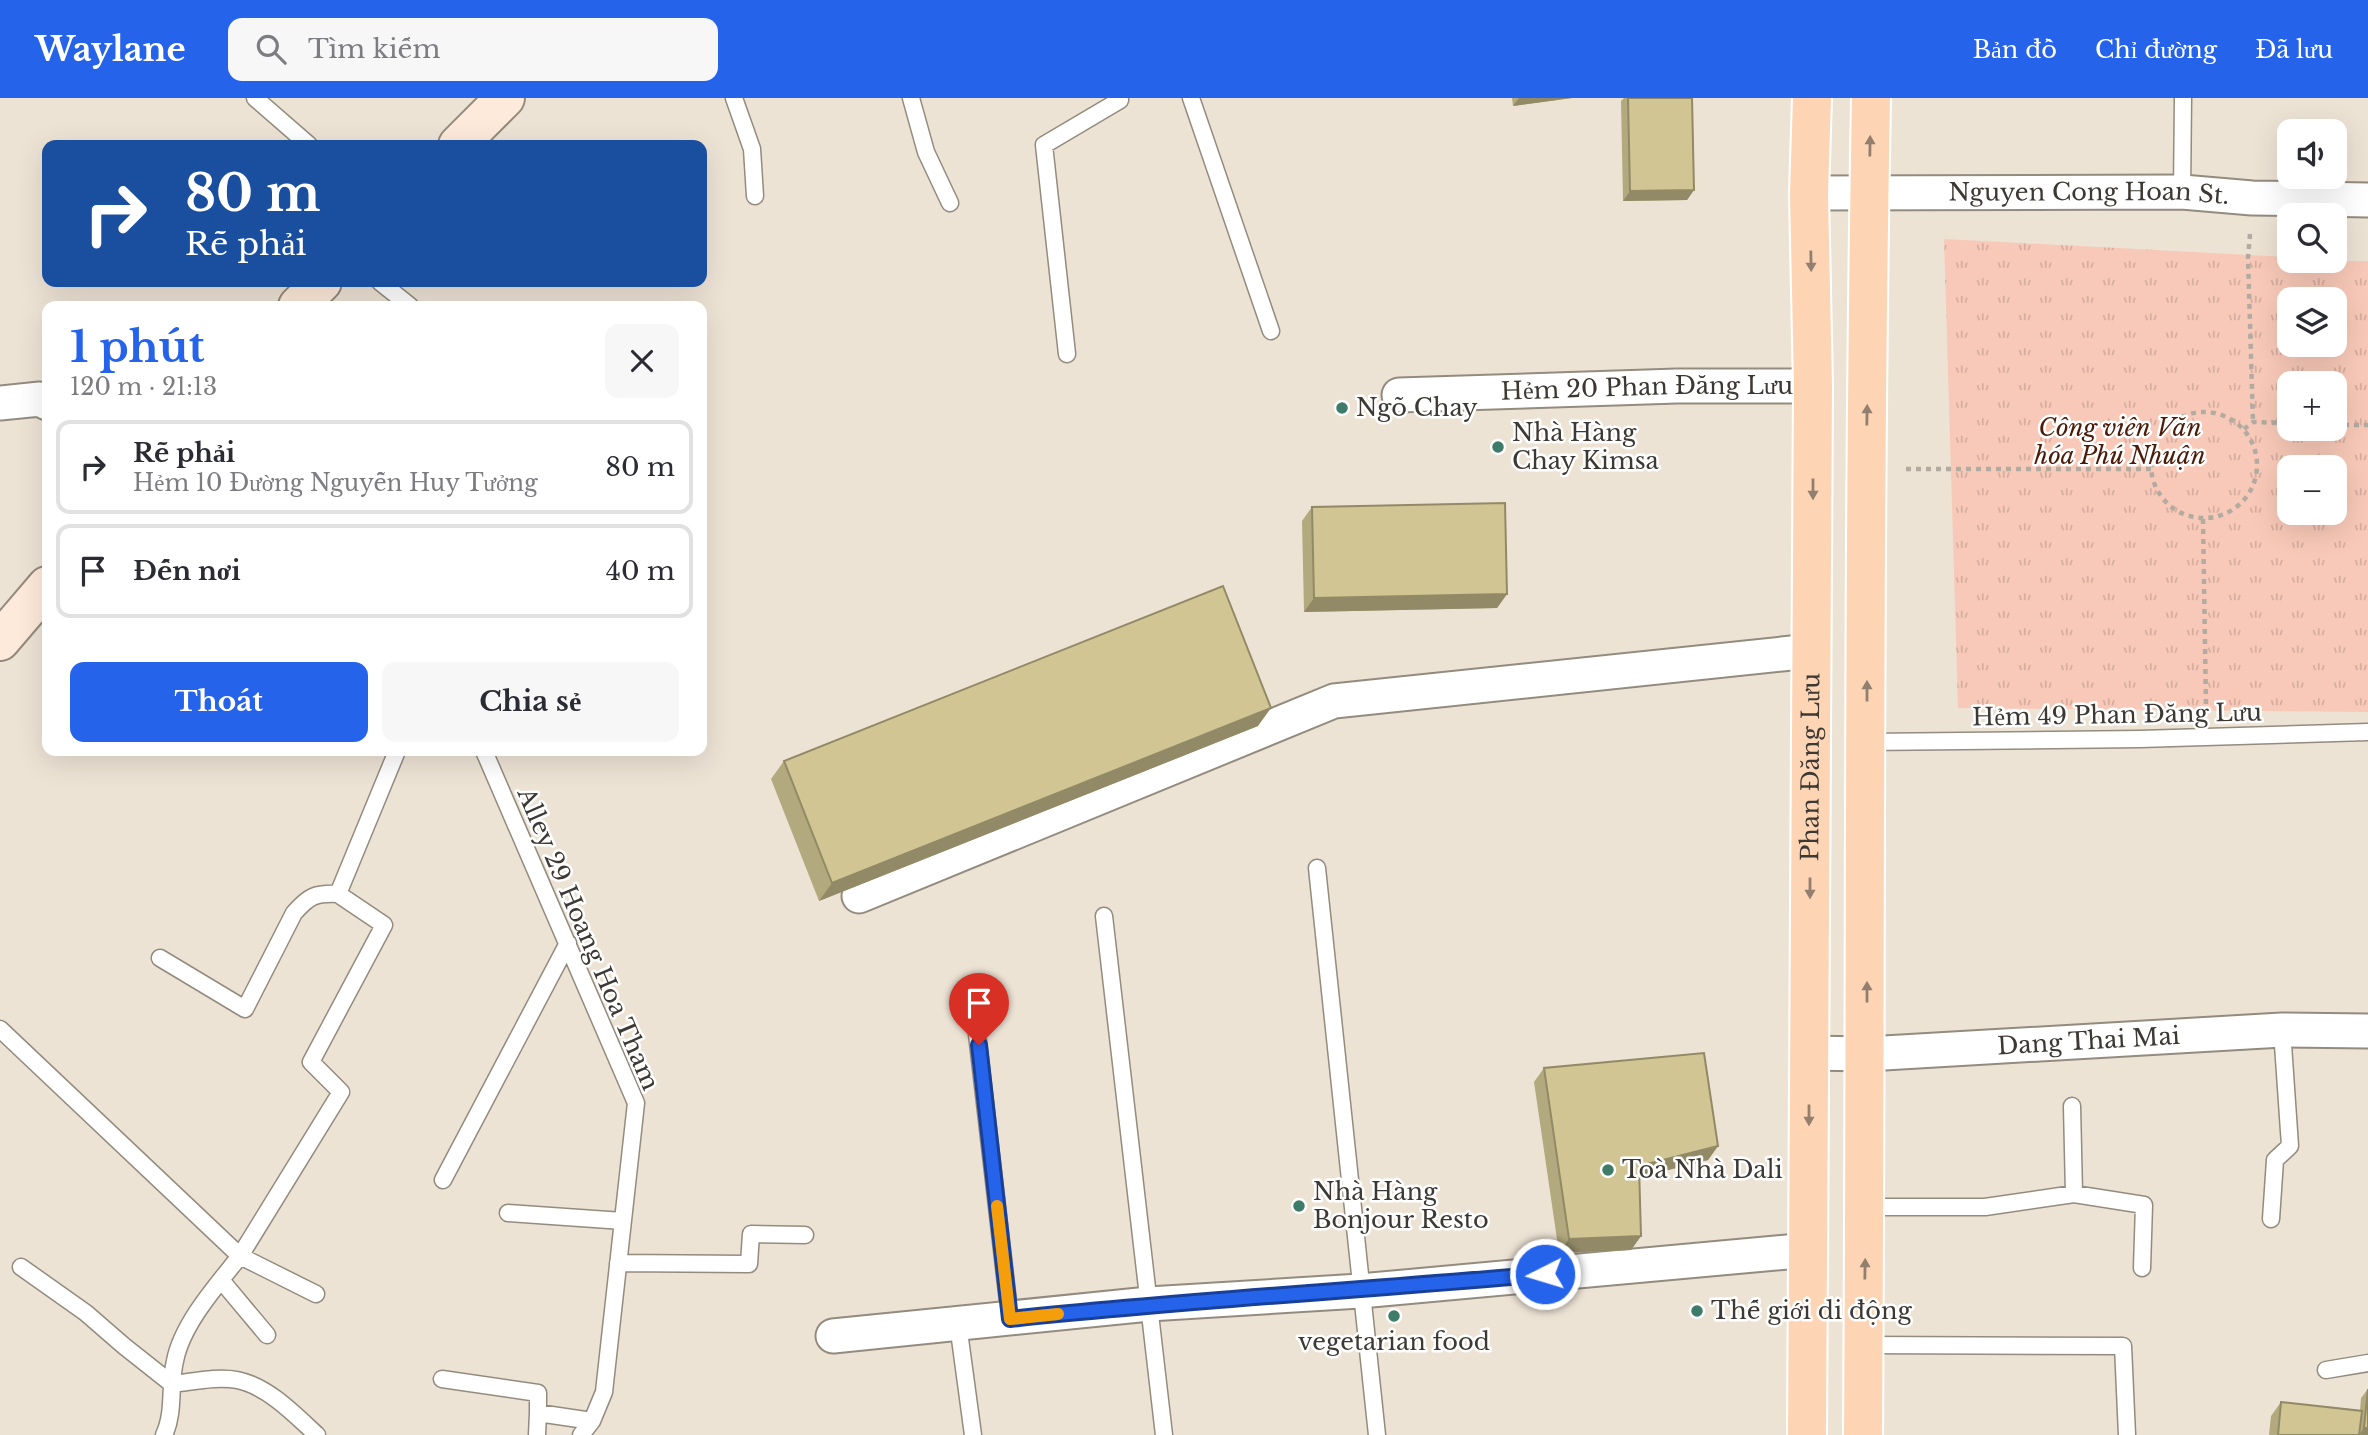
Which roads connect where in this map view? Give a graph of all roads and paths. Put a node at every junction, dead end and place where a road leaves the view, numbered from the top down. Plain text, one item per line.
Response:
1 (255, 98) edge
2 (506, 98) edge
3 (734, 98) edge
4 (911, 98) edge
5 (1191, 98) edge
6 (1812, 98) edge
7 (1871, 98) edge
8 (2183, 98) edge
9 (1121, 99) edge
10 (303, 140) edge
11 (463, 140) edge
12 (2182, 192) junction
13 (1810, 193) junction
14 (1870, 194) junction
15 (755, 196) dead end
16 (2252, 198) junction
17 (2368, 201) edge
18 (950, 203) dead end
19 (317, 287) edge
20 (386, 287) edge
21 (303, 301) edge
22 (404, 301) edge
23 (1271, 331) dead end
24 (1068, 354) dead end
25 (1813, 386) junction
26 (1398, 395) dead end
27 (42, 400) edge
28 (0, 402) edge
29 (2253, 422) junction
30 (2277, 423) edge
31 (2347, 425) edge
32 (2368, 425) edge
33 (2244, 429) junction
34 (1951, 469) dead end
35 (2151, 469) junction
36 (2203, 519) junction
37 (42, 592) edge
38 (0, 641) edge
39 (1811, 651) junction
40 (2368, 732) edge
41 (2204, 737) junction
42 (1867, 742) junction
43 (395, 756) edge
44 (486, 756) edge
45 (1317, 868) dead end
46 (338, 894) junction
47 (859, 896) edge
48 (1104, 916) dead end
49 (568, 943) junction
50 (160, 958) dead end
51 (972, 990) dead end
52 (0, 1029) edge
53 (2282, 1030) junction
54 (2368, 1031) edge
55 (1809, 1053) junction
56 (1867, 1054) junction
57 (2072, 1106) dead end
58 (443, 1180) dead end
59 (2074, 1194) junction
60 (1866, 1207) junction
61 (508, 1213) dead end
62 (2271, 1219) dead end
63 (623, 1221) junction
64 (805, 1235) dead end
65 (1809, 1250) junction
66 (240, 1256) junction
67 (618, 1263) junction
68 (21, 1267) dead end
69 (2142, 1268) dead end
70 (221, 1280) junction
71 (1360, 1291) junction
72 (316, 1294) dead end
73 (1149, 1304) junction
74 (1010, 1319) junction
75 (958, 1324) junction
76 (267, 1335) dead end
77 (833, 1336) dead end
78 (1864, 1345) junction
79 (2368, 1363) edge
80 (2326, 1370) dead end
81 (442, 1379) dead end
82 (172, 1384) junction
83 (538, 1413) junction
84 (592, 1421) junction
85 (164, 1435) edge
86 (317, 1435) edge
87 (537, 1435) edge
88 (581, 1435) edge
89 (973, 1435) edge
90 (1164, 1435) edge
91 (1377, 1435) edge
92 (1807, 1435) edge
93 (1863, 1435) edge
94 (2127, 1435) edge

1 - 10 lane
2 - 11 street
3 - 15 lane
4 - 18 lane
5 - 23 lane
6 - 13 main road, Phan Đăng Lưu
14 -> 7 main road
8 - 12 lane
9 - 24 lane
12 - 14 street, Nguyen Cong Hoan St.
12 - 16 street, Nguyen Cong Hoan St.
13 - 14 street, Nguyen Cong Hoan St.
13 -> 25 main road, Phan Đăng Lưu
42 -> 14 main road
16 - 17 street, Nguyen Cong Hoan St.
16 - 29 path
19 - 21 street
20 - 22 lane
25 - 26 street, Hẻm 20 Phan Đăng Lưu
25 -> 39 main road, Phan Đăng Lưu
27 - 28 street
29 - 30 path
29 - 33 path
31 - 32 path
33 - 35 path
33 - 36 path
34 - 35 path
35 - 36 path
36 - 41 path
37 - 38 street
39 - 47 street
39 -> 55 main road, Phan Đăng Lưu
40 - 41 lane, Hẻm 49 Phan Đăng Lưu
41 - 42 lane, Hẻm 49 Phan Đăng Lưu
56 -> 42 main road
43 - 46 lane
44 - 49 lane, Alley 29 Hoang Hoa Tham
45 - 71 lane
46 - 50 lane
46 - 66 lane
48 - 73 lane
49 - 58 lane
49 - 63 lane, Alley 29 Hoang Hoa Tham
51 - 74 lane
52 - 66 lane
53 - 54 street, Dang Thai Mai
53 - 56 street, Dang Thai Mai
53 - 62 lane
55 - 56 street, Dang Thai Mai
55 -> 65 main road, Phan Đăng Lưu
56 - 60 main road
57 - 59 lane
59 - 60 lane
59 - 69 lane
78 -> 60 main road
61 - 63 lane
63 - 67 lane, Alley 29 Hoang Hoa Tham
64 - 67 lane
65 - 71 street
65 - 92 main road, Phan Đăng Lưu
66 - 70 lane
66 - 72 lane
67 - 84 lane, Alley 29 Hoang Hoa Tham
68 - 82 lane
70 - 76 lane
70 - 82 lane
71 - 73 street
71 - 91 lane
73 - 74 street
73 - 90 lane
74 - 75 street
75 - 77 street
75 - 89 lane
78 - 93 main road
78 - 94 lane
79 - 80 lane
81 - 83 lane
82 - 85 lane
82 - 86 lane
83 - 84 lane
83 - 87 lane
84 - 88 lane, Alley 29 Hoang Hoa Tham

